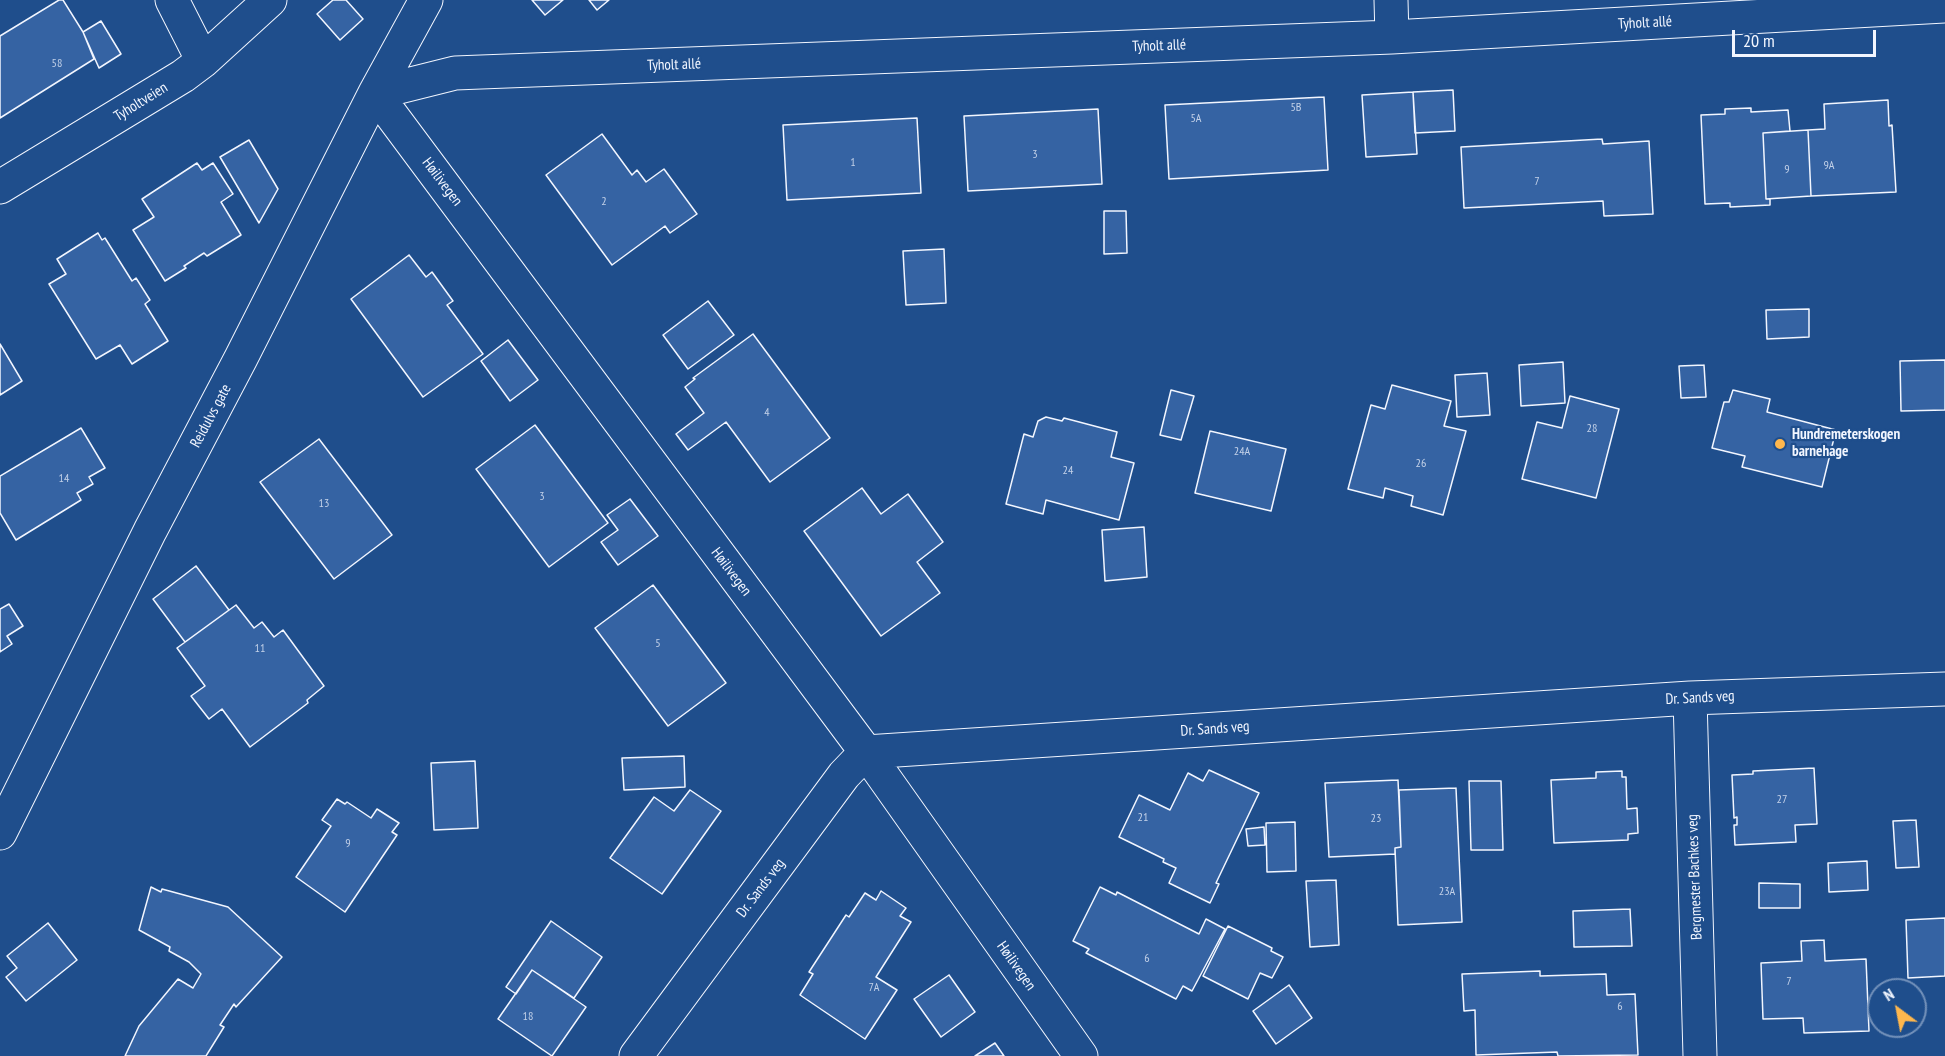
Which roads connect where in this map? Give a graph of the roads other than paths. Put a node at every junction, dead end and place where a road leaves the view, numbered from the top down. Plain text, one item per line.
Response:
1 (172, 0) edge
2 (270, 0) edge
3 (426, 0) edge
4 (1391, 0) edge
5 (1945, 6) edge
6 (1392, 37) junction
7 (203, 61) junction
8 (375, 93) junction
9 (0, 188) edge
10 (1945, 689) edge
11 (1690, 698) junction
12 (866, 752) junction
13 (0, 833) edge
14 (636, 1056) edge
15 (1080, 1056) edge
16 (1700, 1056) edge

1 - 7 street
2 - 7 street, Tyholtveien
3 - 8 street, Reidulvs gate
4 - 6 street
5 - 6 street, Tyholt allé
6 - 8 street, Tyholt allé
7 - 9 street, Tyholtveien
8 - 12 street, Høilivegen
8 - 13 street, Reidulvs gate
10 - 11 street, Dr. Sands veg
11 - 12 street, Dr. Sands veg
11 - 16 street, Bergmester Bachkes veg
12 - 14 street, Dr. Sands veg
12 - 15 street, Høilivegen

